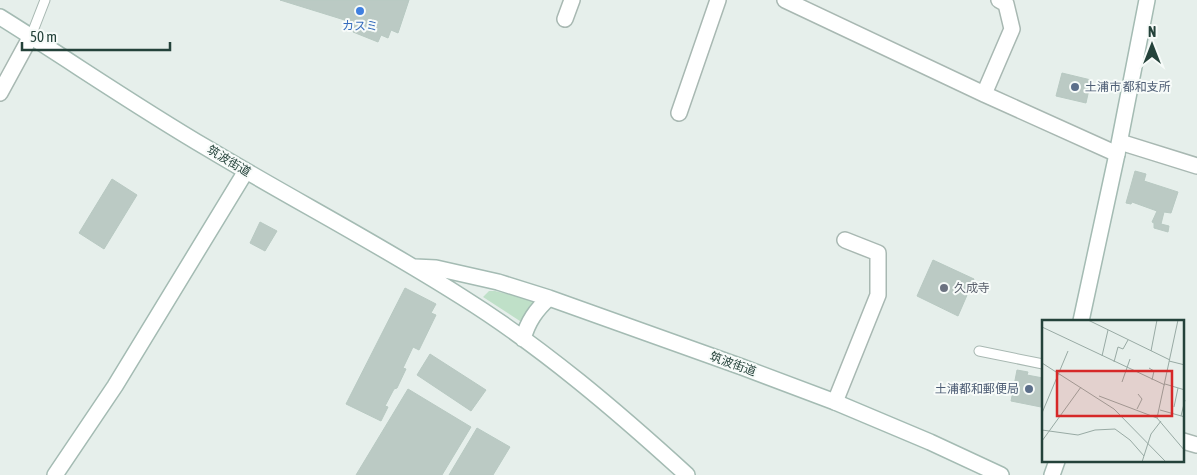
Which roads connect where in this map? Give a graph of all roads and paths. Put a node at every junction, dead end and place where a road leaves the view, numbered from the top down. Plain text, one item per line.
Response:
1 (45, 0) edge
2 (572, 0) edge
3 (718, 0) edge
4 (785, 0) edge
5 (999, 0) edge
6 (1147, 0) edge
7 (0, 17) edge
8 (565, 19) dead end
9 (31, 36) junction
10 (0, 92) edge
11 (984, 94) junction
12 (679, 113) dead end
13 (1118, 148) junction
14 (1197, 166) edge
15 (246, 171) junction
16 (845, 240) dead end
17 (413, 267) junction
18 (490, 280) junction
19 (464, 298) junction
20 (549, 298) junction
21 (1081, 320) edge
22 (523, 338) junction
23 (978, 351) dead end
24 (1042, 364) edge
25 (834, 402) junction
26 (1184, 441) edge
27 (1197, 445) edge
28 (1057, 462) edge
29 (55, 475) edge
30 (687, 475) edge
31 (1001, 475) edge
32 (1052, 475) edge

1 - 9 lane
2 - 8 street
3 - 12 street
4 - 11 street
5 - 11 street
6 - 13 street
7 - 9 street, 筑波街道
9 - 10 street
9 - 15 street, 筑波街道
11 - 13 street
13 - 14 street
13 - 21 street
15 - 17 street, 筑波街道
15 - 29 street
16 - 25 street
17 - 18 street, 筑波街道
17 - 19 street, 筑波街道
18 - 19 street
18 - 20 street, 筑波街道
19 - 22 street, 筑波街道
20 - 22 street
20 - 25 street, 筑波街道
22 - 30 street, 筑波街道
23 - 24 lane
25 - 31 street, 筑波街道
26 - 27 street
28 - 32 street

